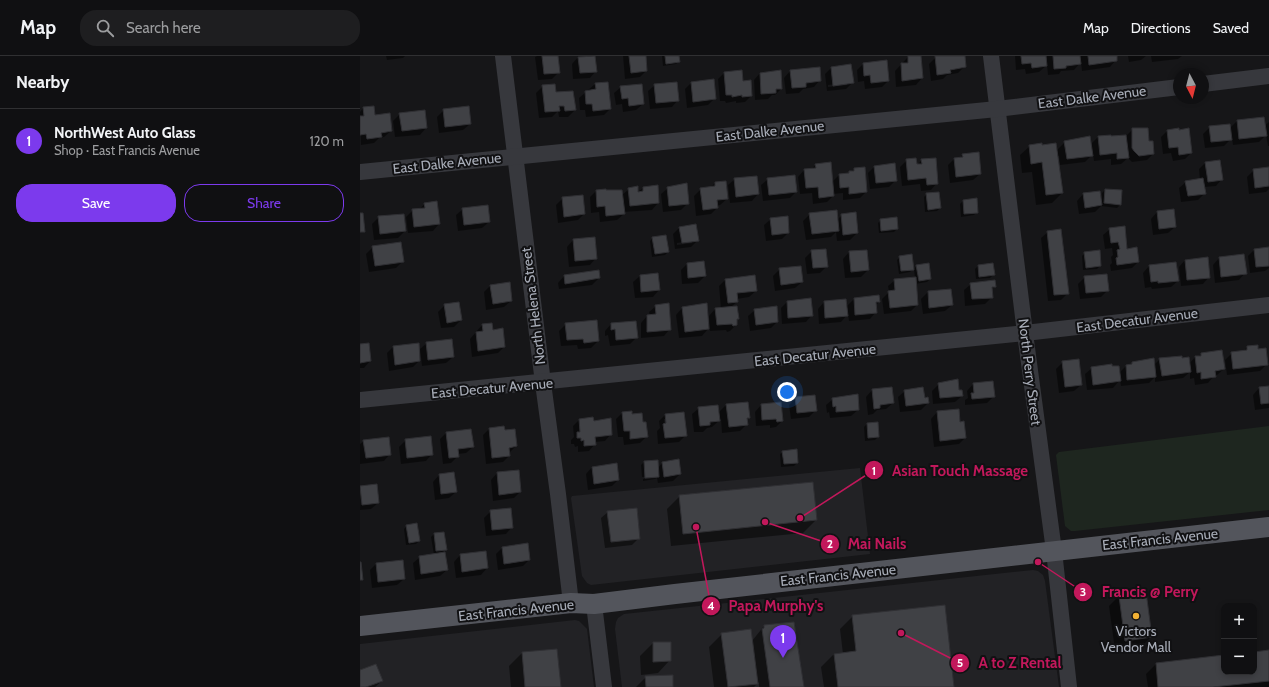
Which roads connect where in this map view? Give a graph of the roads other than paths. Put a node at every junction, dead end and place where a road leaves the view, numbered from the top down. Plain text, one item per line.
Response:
1 (503, 56) edge
2 (991, 56) edge
3 (1269, 76) edge
4 (1209, 83) edge
5 (1173, 88) edge
6 (997, 109) junction
7 (515, 156) junction
8 (360, 172) edge
9 (1269, 305) edge
10 (1025, 333) junction
11 (543, 383) junction
12 (360, 400) edge
13 (1269, 527) edge
14 (1054, 551) junction
15 (571, 603) junction
16 (594, 604) junction
17 (360, 626) edge
18 (604, 687) edge
19 (1069, 687) edge

1 - 7 street, North Helena Street
2 - 6 street, North Perry Street
3 - 4 street
5 - 6 street, East Dalke Avenue
6 - 7 street, East Dalke Avenue
6 - 10 street, North Perry Street
7 - 8 street, East Dalke Avenue
7 - 11 street, North Helena Street
9 - 10 street, East Decatur Avenue
10 - 11 street, East Decatur Avenue
10 - 14 street, North Perry Street
11 - 12 street, East Decatur Avenue
11 - 15 street, North Helena Street
13 - 14 main road, East Francis Avenue
14 - 16 main road, East Francis Avenue
14 - 19 street, North Perry Street
15 - 16 main road, East Francis Avenue
15 - 17 main road, East Francis Avenue
16 - 18 street

